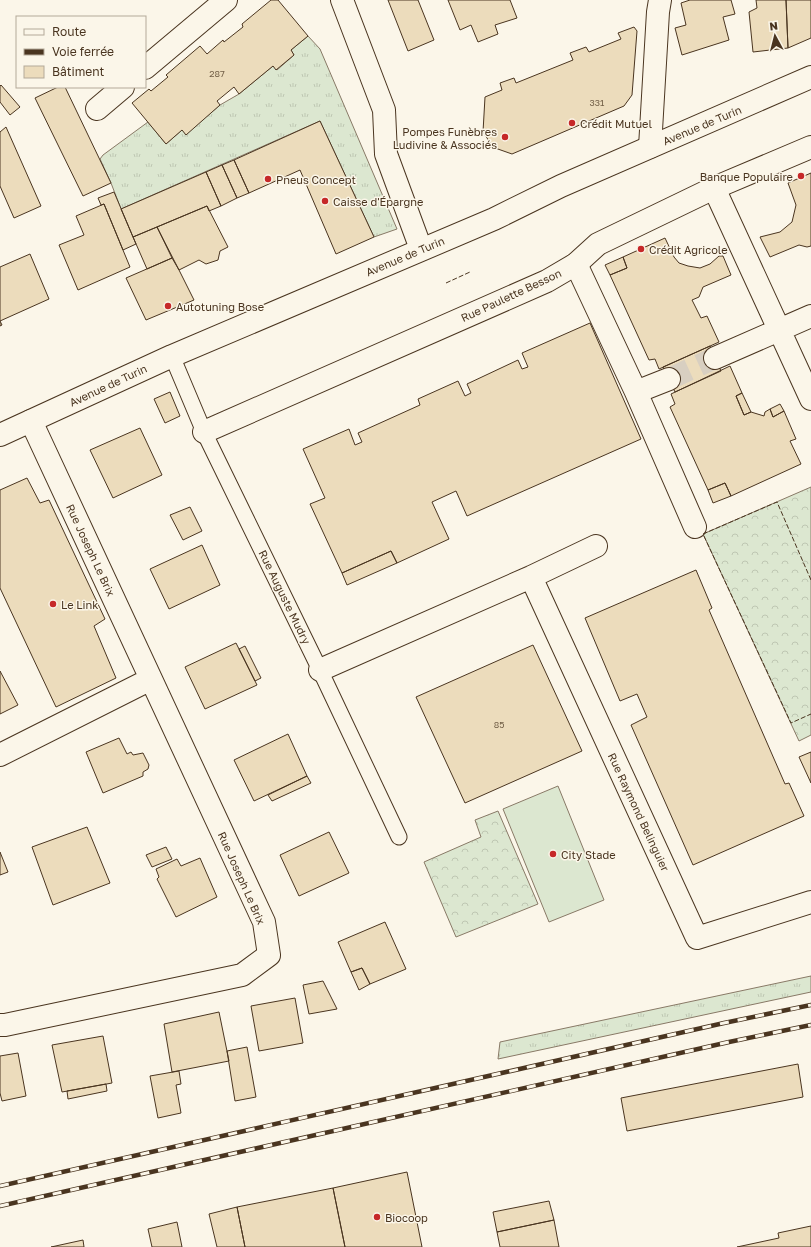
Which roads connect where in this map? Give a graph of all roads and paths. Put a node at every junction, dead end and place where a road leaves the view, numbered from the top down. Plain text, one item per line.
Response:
1 (226, 0) edge
2 (342, 0) edge
3 (660, 0) edge
4 (146, 67) edge
5 (811, 77) edge
6 (122, 88) edge
7 (97, 109) dead end
8 (650, 147) junction
9 (811, 147) edge
10 (714, 188) junction
11 (421, 249) junction
12 (576, 264) junction
13 (811, 316) edge
14 (779, 330) junction
15 (172, 356) junction
16 (715, 358) tunnel mouth
17 (669, 379) tunnel mouth
18 (636, 392) junction
19 (811, 399) edge
20 (31, 421) junction
21 (204, 432) junction
22 (0, 436) edge
23 (695, 527) dead end
24 (596, 546) dead end
25 (531, 577) junction
26 (320, 670) junction
27 (151, 679) junction
28 (0, 755) edge
29 (399, 837) dead end
30 (811, 902) edge
31 (0, 1025) edge

1 - 4 street
2 - 11 street
3 - 8 street
5 - 8 street, Avenue de Turin
6 - 7 street
8 - 11 street, Avenue de Turin
9 - 10 street, Rue Paulette Besson
10 - 12 street, Rue Paulette Besson
10 - 14 street
11 - 15 street, Avenue de Turin
12 - 18 street
12 - 21 street, Rue Paulette Besson
13 - 14 street
14 - 16 street
14 - 19 street
15 - 20 street, Avenue de Turin
15 - 21 lane, Rue Auguste Mudry
17 - 18 street
18 - 23 street
20 - 22 street, Avenue de Turin
20 - 27 street, Rue Joseph Le Brix
21 - 26 lane, Rue Auguste Mudry
24 - 25 street
25 - 26 street
25 - 30 street, Rue Raymond Belinguier
26 - 29 lane, Rue Auguste Mudry
27 - 28 street
27 - 31 street, Rue Joseph Le Brix

